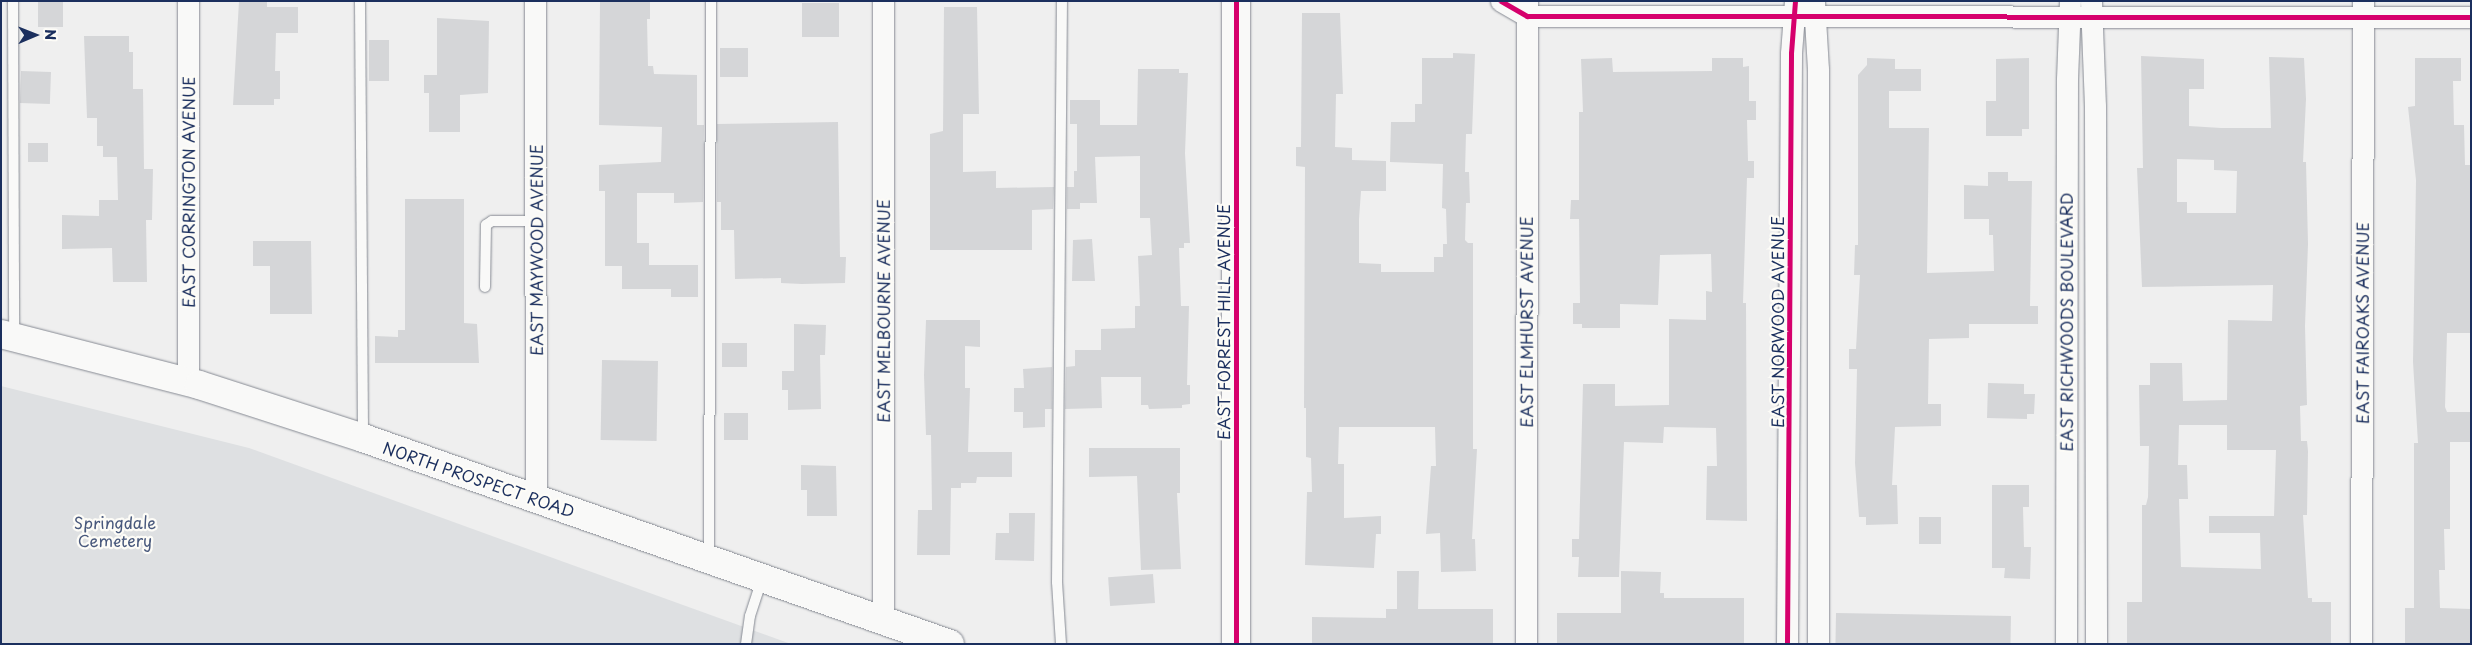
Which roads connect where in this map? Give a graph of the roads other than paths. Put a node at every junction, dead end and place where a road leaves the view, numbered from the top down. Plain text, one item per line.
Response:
1 (13, 1) edge
2 (188, 1) edge
3 (360, 1) edge
4 (535, 1) edge
5 (711, 1) edge
6 (883, 1) edge
7 (1062, 1) edge
8 (1236, 1) edge
9 (1501, 1) edge
10 (1527, 8) edge
11 (1794, 8) edge
12 (1815, 8) edge
13 (2070, 8) edge
14 (2091, 8) edge
15 (2363, 9) edge
16 (2471, 17) edge
17 (536, 221) junction
18 (485, 287) dead end
19 (7, 336) edge
20 (188, 382) junction
21 (363, 438) junction
22 (536, 499) junction
23 (709, 560) junction
24 (762, 578) junction
25 (883, 621) junction
26 (746, 644) edge
27 (950, 644) edge
28 (1061, 644) edge
29 (1236, 644) edge
30 (1526, 644) edge
31 (1787, 644) edge
32 (1818, 644) edge
33 (2066, 644) edge
34 (2096, 644) edge
35 (2361, 644) edge

1 - 19 lane
2 - 20 street, EAST CORRINGTON AVENUE
3 - 21 lane
4 - 17 street, EAST MAYWOOD AVENUE
5 - 23 lane
6 - 25 street, EAST MELBOURNE AVENUE
7 - 28 lane
8 - 29 main road, EAST FORREST HILL AVENUE
9 - 10 street
10 - 11 street
10 - 30 street, EAST ELMHURST AVENUE
11 - 12 street
11 - 31 street, EAST NORWOOD AVENUE
12 - 13 street
12 - 32 street
13 - 14 street
13 - 33 street, EAST RICHWOODS BOULEVARD
14 - 15 street
14 - 34 street, EAST RICHWOODS BOULEVARD
15 - 16 street
15 - 35 street, EAST FAIROAKS AVENUE
17 - 18 lane
17 - 22 street, EAST MAYWOOD AVENUE
19 - 20 main road, NORTH PROSPECT ROAD
20 - 21 main road, NORTH PROSPECT ROAD
21 - 22 main road, NORTH PROSPECT ROAD
22 - 23 main road, NORTH PROSPECT ROAD
23 - 24 main road, NORTH PROSPECT ROAD
24 - 25 main road, NORTH PROSPECT ROAD
24 - 26 lane
25 - 27 main road, NORTH PROSPECT ROAD

